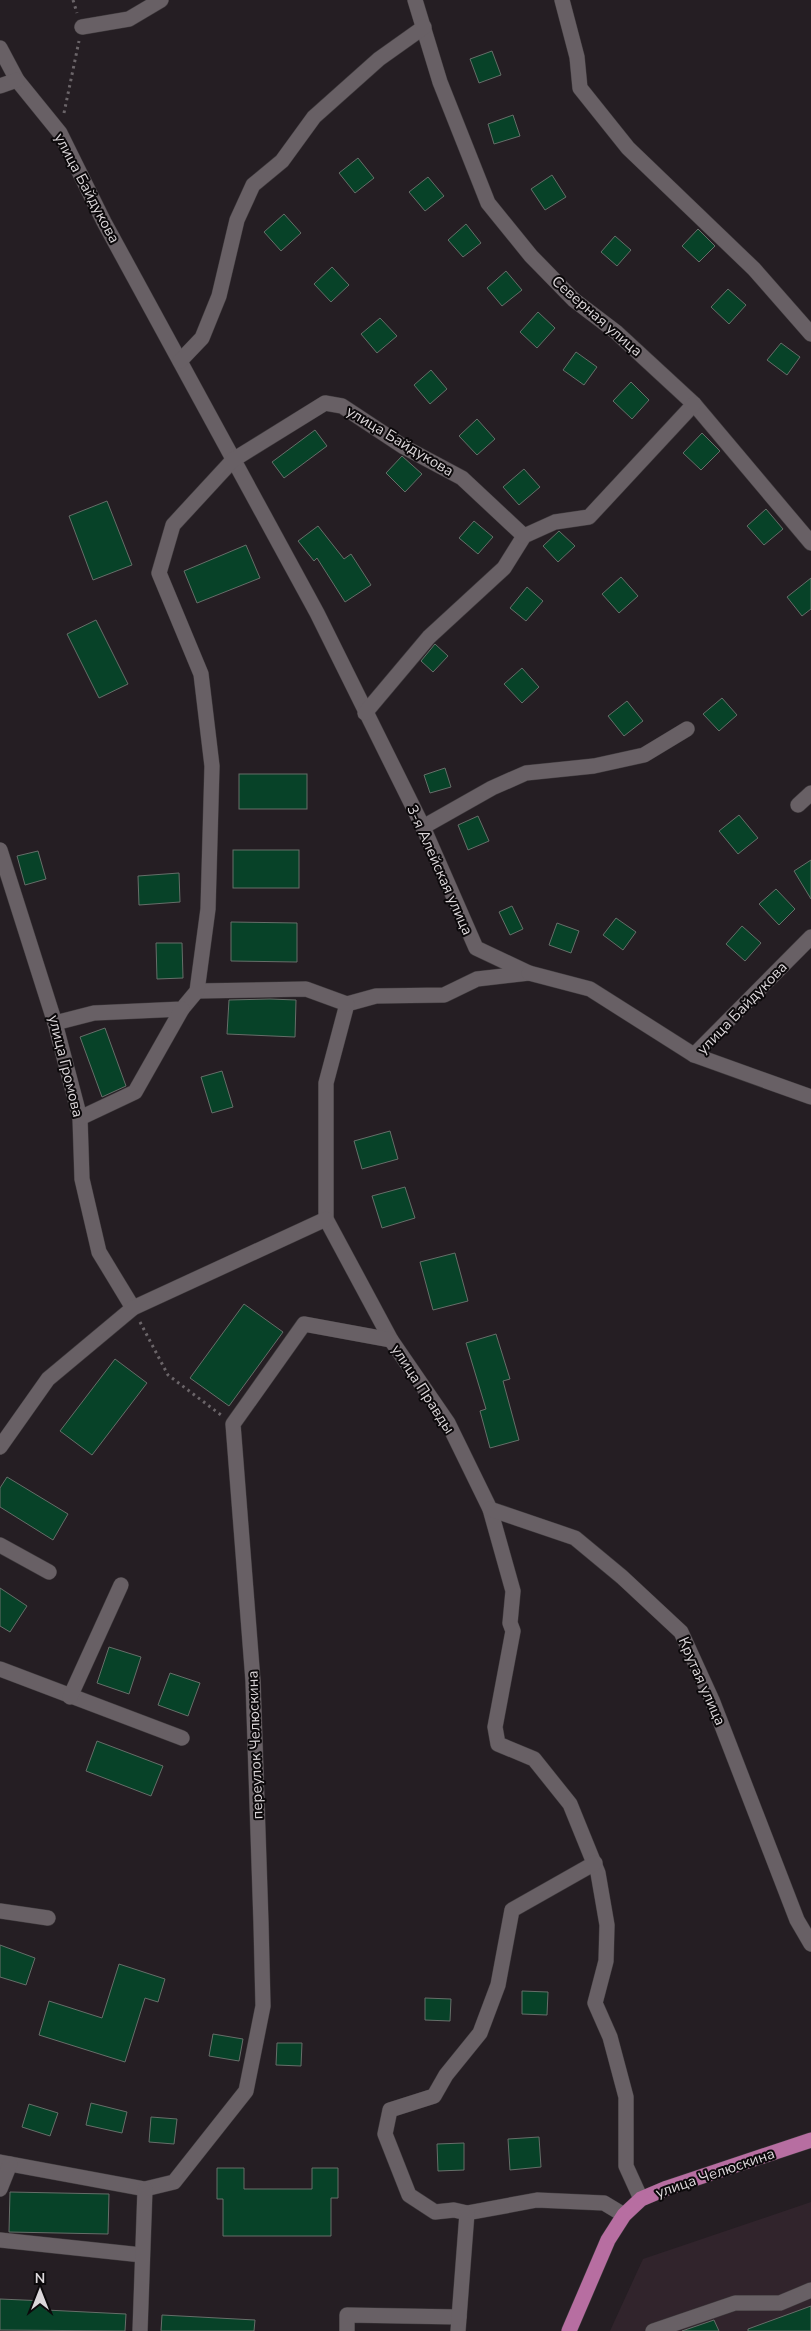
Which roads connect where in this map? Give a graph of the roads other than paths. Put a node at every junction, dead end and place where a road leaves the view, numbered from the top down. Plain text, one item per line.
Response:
1 (161, 0) edge
2 (415, 0) edge
3 (562, 0) edge
4 (82, 27) road end
5 (424, 28) junction
6 (0, 48) edge
7 (17, 80) junction
8 (0, 86) edge
9 (811, 334) edge
10 (180, 361) junction
11 (694, 404) junction
12 (232, 460) junction
13 (524, 536) junction
14 (811, 543) edge
15 (365, 713) junction
16 (687, 729) dead end
17 (811, 793) edge
18 (798, 805) dead end
19 (422, 827) junction
20 (0, 850) edge
21 (811, 937) edge
22 (529, 973) junction
23 (197, 991) junction
24 (347, 1004) junction
25 (182, 1009) junction
26 (55, 1023) junction
27 (694, 1055) junction
28 (811, 1097) edge
29 (80, 1118) junction
30 (326, 1219) junction
31 (133, 1308) junction
32 (391, 1340) junction
33 (0, 1446) edge
34 (490, 1509) junction
35 (0, 1545) edge
36 (49, 1572) dead end
37 (121, 1586) dead end
38 (0, 1669) edge
39 (70, 1697) junction
40 (182, 1738) dead end
41 (595, 1863) junction
42 (0, 1911) edge
43 (48, 1918) dead end
44 (811, 1944) edge
45 (811, 2140) edge
46 (5, 2163) edge
47 (146, 2188) junction
48 (0, 2189) edge
49 (640, 2200) junction
50 (467, 2213) junction
51 (624, 2215) junction
52 (0, 2240) edge
53 (142, 2256) junction
54 (811, 2290) edge
55 (458, 2324) edge
56 (140, 2331) edge
57 (347, 2331) edge
58 (569, 2331) edge
59 (653, 2331) edge

1 - 4 street
2 - 5 street, Северная улица
3 - 9 street
5 - 10 street
5 - 11 street, Северная улица
6 - 7 street, улица Байдукова
7 - 8 street
7 - 10 street, улица Байдукова
10 - 12 street, улица Байдукова
11 - 13 street
11 - 14 street, Северная улица
12 - 13 street, улица Байдукова
12 - 15 street, 3-я Алейская улица
12 - 23 street
13 - 15 street
15 - 19 street, 3-я Алейская улица
16 - 19 street
17 - 18 street
19 - 22 street, 3-я Алейская улица
20 - 26 street, улица Громова
21 - 27 street, улица Байдукова
22 - 24 street
22 - 27 street
23 - 24 street
23 - 25 street
24 - 30 street
25 - 26 street
25 - 29 street
26 - 29 street, улица Громова
27 - 28 street, улица Байдукова
29 - 31 street, улица Громова
30 - 31 street
30 - 32 street, улица Правды
31 - 33 street
32 - 34 street, улица Правды
32 - 47 street, переулок Челюскина
34 - 41 street, улица Правды
34 - 44 street, Крутая улица
35 - 36 street
37 - 39 street
38 - 39 street
39 - 40 street
41 - 49 street, улица Правды
41 - 50 street
42 - 43 street
45 - 49 main road, улица Челюскина
46 - 47 street, переулок Челюскина
46 - 48 street
47 - 53 street
49 - 51 main road, улица Челюскина
50 - 51 street
50 - 55 street
51 - 58 main road, улица Челюскина
52 - 53 street
53 - 56 street
54 - 59 street
55 - 57 street

